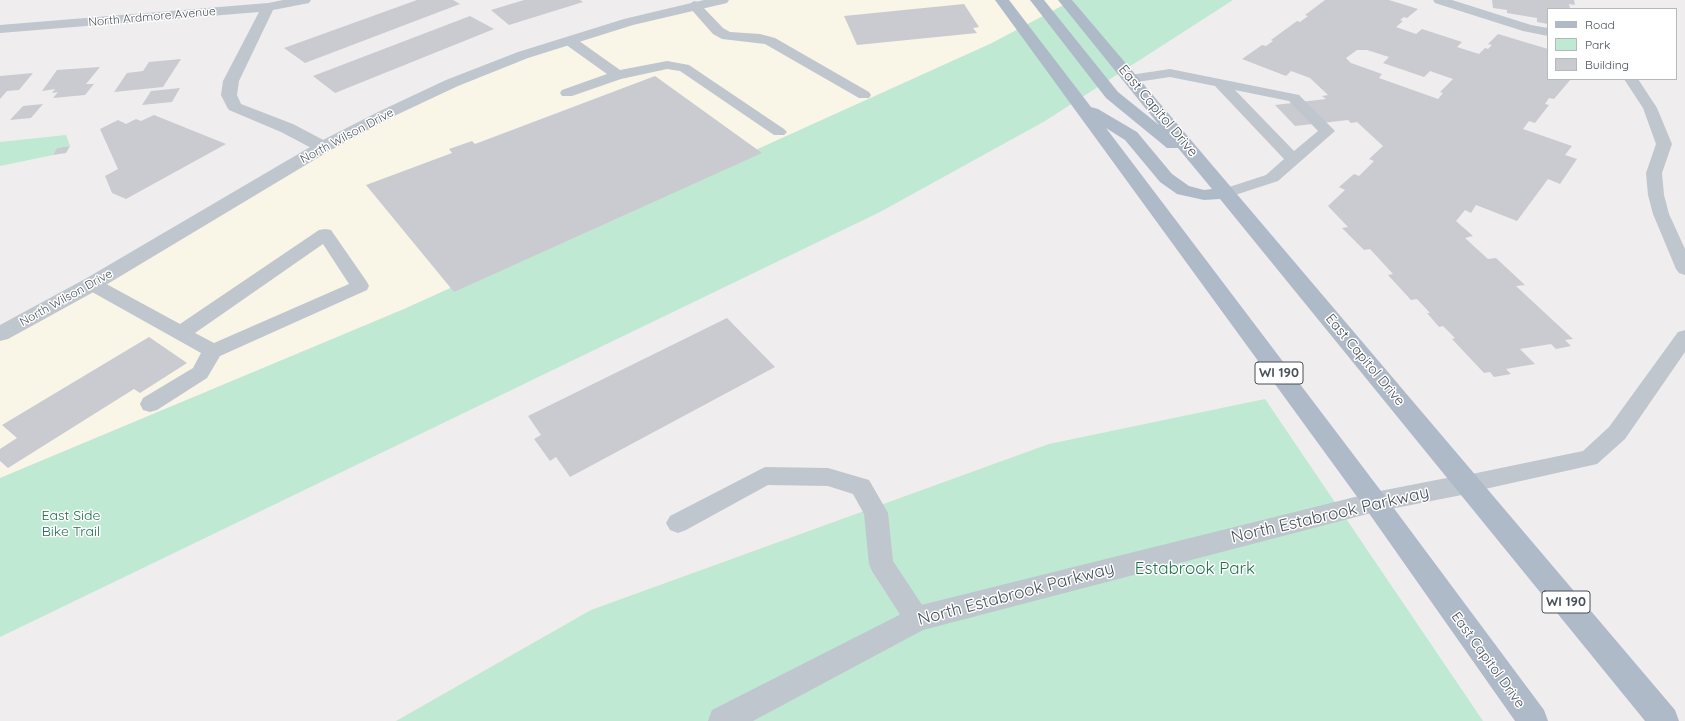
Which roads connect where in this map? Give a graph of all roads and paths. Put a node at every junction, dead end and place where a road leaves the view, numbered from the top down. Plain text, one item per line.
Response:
1 (304, 0) edge
2 (722, 0) edge
3 (1002, 0) edge
4 (1037, 0) edge
5 (1065, 0) edge
6 (1440, 0) edge
7 (694, 5) junction
8 (268, 7) junction
9 (0, 29) edge
10 (1547, 32) edge
11 (570, 41) junction
12 (617, 75) junction
13 (1130, 79) junction
14 (1632, 80) edge
15 (1220, 83) junction
16 (567, 93) dead end
17 (864, 95) dead end
18 (1083, 106) junction
19 (779, 132) dead end
20 (323, 147) junction
21 (1293, 159) junction
22 (1211, 174) junction
23 (1226, 193) junction
24 (1685, 269) edge
25 (92, 284) junction
26 (181, 333) junction
27 (0, 334) edge
28 (1685, 337) edge
29 (213, 351) junction
30 (150, 404) dead end
31 (1467, 484) junction
32 (1375, 502) junction
33 (678, 523) dead end
34 (917, 619) junction
35 (724, 721) edge
36 (1533, 721) edge
37 (1664, 721) edge

1 - 8 street, North Ardmore Avenue
2 - 7 street, North Wilson Drive
3 - 18 main road, East Capitol Drive / WI 190
4 - 22 main road
5 - 13 main road, East Capitol Drive / WI 190
6 - 10 lane
7 - 11 street, North Wilson Drive
7 - 17 lane
8 - 9 street, North Ardmore Avenue
8 - 20 street
11 - 12 lane
11 - 20 street, North Wilson Drive
12 - 16 lane
12 - 19 lane
13 - 15 lane
13 - 22 main road, East Capitol Drive / WI 190
14 - 24 lane
15 - 21 lane
15 - 21 lane
18 - 23 main road
18 - 32 main road, East Capitol Drive / WI 190
20 - 25 street, North Wilson Drive
21 - 23 lane
22 - 23 main road, East Capitol Drive / WI 190
23 - 31 main road, East Capitol Drive / WI 190
25 - 26 lane
25 - 27 street, North Wilson Drive
26 - 29 lane
26 - 29 lane
28 - 31 lane
29 - 30 lane
31 - 32 street, North Estabrook Parkway
31 - 37 main road, East Capitol Drive / WI 190
32 - 34 street, North Estabrook Parkway
32 - 36 main road, East Capitol Drive / WI 190
33 - 34 lane
34 - 35 street, North Estabrook Parkway

